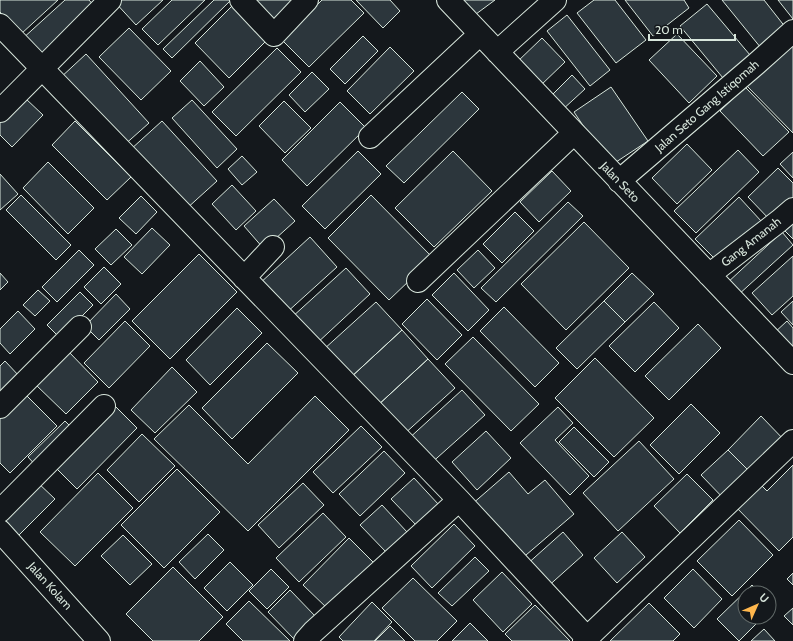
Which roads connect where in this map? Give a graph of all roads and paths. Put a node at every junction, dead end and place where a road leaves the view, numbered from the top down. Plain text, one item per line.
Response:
1 (110, 0) edge
2 (241, 0) edge
3 (307, 0) edge
4 (448, 0) edge
5 (555, 0) edge
6 (0, 25) edge
7 (793, 31) edge
8 (480, 34) junction
9 (497, 52) junction
10 (42, 68) junction
11 (0, 111) edge
12 (574, 133) junction
13 (370, 137) dead end
14 (619, 181) junction
15 (793, 209) edge
16 (273, 247) dead end
17 (709, 275) junction
18 (244, 278) junction
19 (418, 281) dead end
20 (80, 327) dead end
21 (793, 364) edge
22 (104, 406) dead end
23 (0, 407) edge
24 (793, 441) edge
25 (459, 500) junction
26 (0, 511) edge
27 (0, 531) edge
28 (585, 639) edge
29 (99, 641) edge
30 (305, 641) edge

1 - 10 street
2 - 3 street
4 - 8 street, Jalan Seto
5 - 9 street
6 - 10 street
7 - 14 street, Jalan Seto Gang Istiqomah
8 - 9 street, Jalan Seto
8 - 13 street
9 - 12 street, Jalan Seto
10 - 11 street
10 - 18 street
12 - 14 street, Jalan Seto
12 - 19 street
14 - 17 street, Jalan Seto
15 - 17 street, Gang Amanah
16 - 18 street
17 - 21 street, Jalan Seto
18 - 25 street
20 - 23 street
22 - 26 street
24 - 28 street
25 - 28 street
25 - 30 street
27 - 29 street, Jalan Kolam

